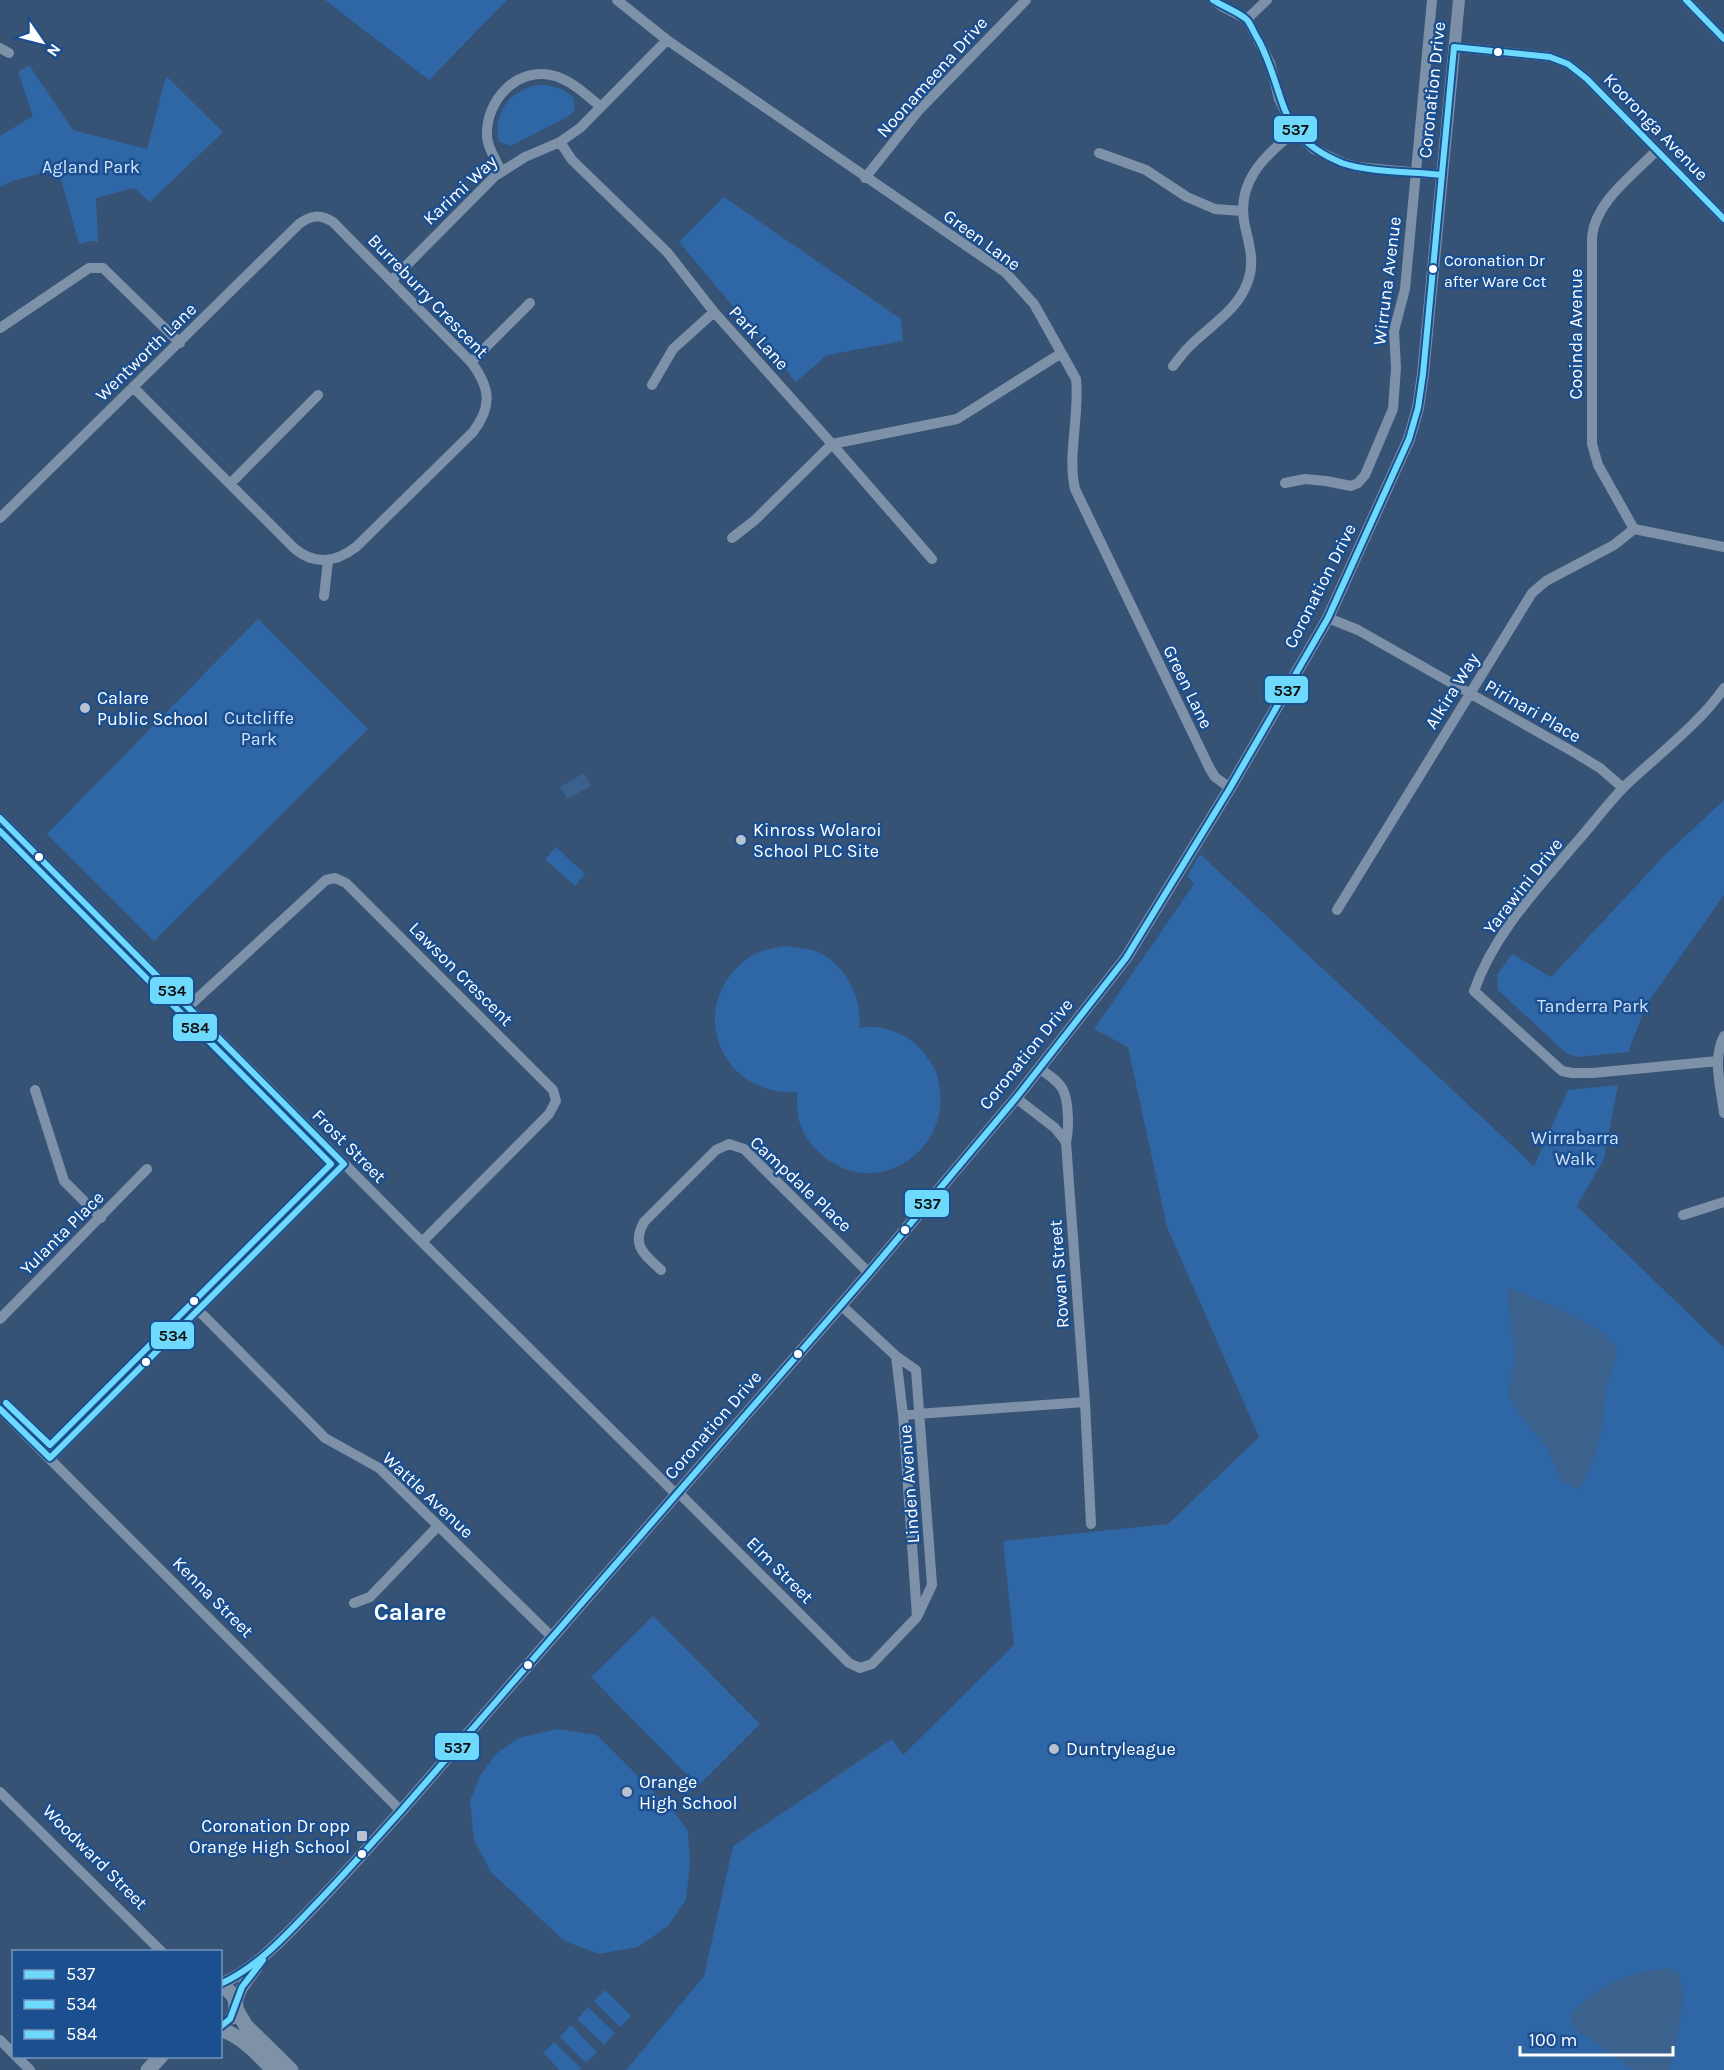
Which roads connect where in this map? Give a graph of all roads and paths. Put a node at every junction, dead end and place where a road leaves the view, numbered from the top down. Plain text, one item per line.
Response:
1 (617, 0) edge
2 (1026, 0) edge
3 (1213, 0) edge
4 (1267, 0) edge
5 (1432, 0) edge
6 (1459, 0) edge
7 (1686, 0) edge
8 (1248, 19) junction
9 (1724, 39) edge
10 (667, 40) junction
11 (1454, 47) junction
12 (600, 106) junction
13 (1295, 131) junction
14 (560, 142) junction
15 (1656, 151) junction
16 (1099, 153) dead end
17 (501, 171) junction
18 (1415, 173) junction
19 (1442, 175) junction
20 (866, 178) junction
21 (1242, 211) junction
22 (318, 216) joint
23 (1724, 219) edge
24 (391, 281) junction
25 (530, 303) dead end
26 (714, 312) junction
27 (0, 328) edge
28 (180, 344) junction
29 (1060, 354) junction
30 (471, 362) junction
31 (1173, 366) dead end
32 (651, 385) dead end
33 (134, 388) junction
34 (318, 395) dead end
35 (832, 444) junction
36 (1285, 483) dead end
37 (230, 484) junction
38 (0, 518) edge
39 (1634, 529) junction
40 (732, 538) dead end
41 (1724, 548) edge
42 (932, 559) dead end
43 (328, 561) junction
44 (324, 596) dead end
45 (1328, 618) junction
46 (1724, 688) edge
47 (1470, 694) junction
48 (1230, 788) junction
49 (1623, 788) junction
50 (0, 818) edge
51 (1337, 910) dead end
52 (188, 1007) junction
53 (1724, 1036) edge
54 (1718, 1061) junction
55 (1039, 1068) junction
56 (35, 1090) dead end
57 (1016, 1098) junction
58 (1724, 1113) edge
59 (1066, 1142) junction
60 (344, 1164) junction
61 (147, 1169) dead end
62 (1724, 1202) edge
63 (1683, 1215) dead end
64 (101, 1218) junction
65 (422, 1242) junction
66 (661, 1270) dead end
67 (869, 1273) junction
68 (842, 1305) junction
69 (199, 1311) junction
70 (0, 1318) edge
71 (896, 1356) junction
72 (1085, 1402) junction
73 (0, 1408) edge
74 (921, 1414) junction
75 (903, 1415) junction
76 (50, 1458) junction
77 (678, 1494) junction
78 (1091, 1524) dead end
79 (438, 1526) junction
80 (354, 1603) dead end
81 (917, 1617) junction
82 (552, 1637) junction
83 (860, 1668) joint
84 (0, 1792) edge
85 (401, 1811) junction
86 (271, 1949) junction
87 (160, 1950) edge
88 (222, 1984) edge
89 (222, 1986) edge
90 (236, 2005) junction
91 (222, 2027) edge
92 (222, 2029) edge
93 (0, 2040) edge
94 (12, 2052) edge
95 (18, 2058) edge
96 (159, 2058) edge
97 (30, 2070) edge
98 (148, 2070) edge
99 (273, 2070) edge
100 (291, 2070) edge

1 - 10 street, Green Lane
2 - 20 street, Noonameena Drive
3 - 8 street
4 - 8 street
5 - 18 street, Wirruna Avenue
6 - 11 main road, Coronation Drive
7 - 9 street
8 - 13 street
10 - 12 street, Karimi Way
10 - 20 street, Green Lane
11 - 15 street, Kooronga Avenue
11 - 19 main road, Coronation Drive
12 - 14 street, Karimi Way
12 - 17 street
13 - 18 street
13 - 21 street
14 - 17 street, Karimi Way
14 - 26 street, Park Lane
15 - 23 street, Kooronga Avenue
15 - 39 street, Cooinda Avenue
16 - 21 street
17 - 24 street, Karimi Way
18 - 19 street
18 - 36 street, Wirruna Avenue
19 - 45 main road, Coronation Drive
20 - 29 street, Green Lane
21 - 31 street
22 - 24 street, Burreburry Crescent
22 - 28 street, Wentworth Lane
24 - 30 street, Burreburry Crescent
25 - 30 street
26 - 32 street
26 - 35 street, Park Lane
27 - 28 street
28 - 33 street, Wentworth Lane
29 - 35 street
29 - 48 street, Green Lane
30 - 43 street, Burreburry Crescent
33 - 37 street
33 - 38 street, Wentworth Lane
34 - 37 street
35 - 40 street
35 - 42 street, Park Lane
37 - 43 street
39 - 41 street
39 - 47 street, Alkira Way
43 - 44 street
45 - 47 street, Pirinari Place
45 - 48 main road, Coronation Drive
46 - 49 street, Yarawini Drive
47 - 49 street, Pirinari Place
47 - 51 street, Alkira Way
48 - 55 main road, Coronation Drive
49 - 54 street, Yarawini Drive
50 - 52 street, Frost Street
52 - 60 street, Frost Street
52 - 65 street, Lawson Crescent
53 - 54 street
54 - 58 street
55 - 57 main road, Coronation Drive
55 - 59 street, Rowan Street
56 - 64 street
57 - 59 street
57 - 67 main road, Coronation Drive
59 - 72 street, Rowan Street
60 - 65 street, Frost Street
60 - 69 street
61 - 64 street, Yulanta Place
62 - 63 street
64 - 70 street, Yulanta Place
65 - 77 street, Frost Street
66 - 67 street, Campdale Place
67 - 68 main road, Coronation Drive
68 - 71 street, Linden Avenue
68 - 77 main road, Coronation Drive
69 - 76 street
69 - 79 street, Wattle Avenue
71 - 74 street, Linden Avenue
71 - 75 street, Linden Avenue
72 - 74 street
72 - 78 street, Rowan Street
73 - 76 street, Kenna Street
74 - 75 street
74 - 81 street, Linden Avenue
75 - 81 street, Linden Avenue
76 - 85 street, Kenna Street
77 - 82 main road, Coronation Drive
77 - 83 street, Elm Street
79 - 80 street
79 - 82 street, Wattle Avenue
81 - 83 street, Linden Avenue
82 - 85 main road, Coronation Drive
84 - 87 street, Woodward Street
85 - 86 main road, Coronation Drive
86 - 88 main road, Coronation Drive
86 - 90 main road, Coronation Drive
89 - 90 highway
90 - 91 highway
90 - 100 highway
92 - 99 highway
93 - 94 street
95 - 97 street
96 - 98 highway

